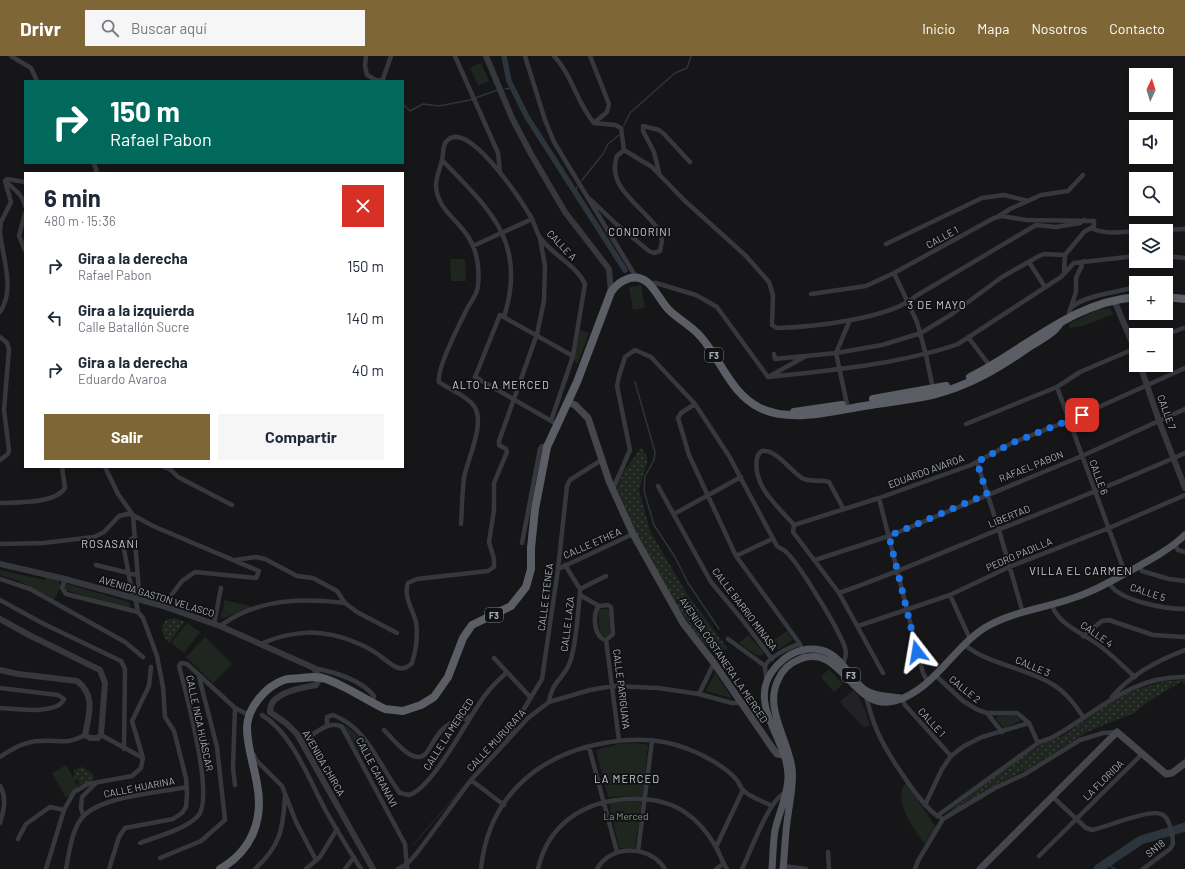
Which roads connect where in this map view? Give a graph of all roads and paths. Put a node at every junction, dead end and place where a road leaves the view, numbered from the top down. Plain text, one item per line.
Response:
1 (11, 56) edge
2 (366, 56) edge
3 (391, 56) edge
4 (455, 56) edge
5 (486, 56) edge
6 (525, 56) edge
7 (554, 56) edge
8 (590, 56) edge
9 (36, 80) edge
10 (376, 80) edge
11 (383, 80) edge
12 (594, 123) junction
13 (624, 150) junction
14 (442, 160) junction
15 (690, 162) dead end
16 (500, 173) junction
17 (659, 174) junction
18 (1082, 174) dead end
19 (5, 181) junction
20 (24, 182) edge
21 (590, 199) junction
22 (1028, 201) junction
23 (24, 202) edge
24 (999, 216) junction
25 (24, 217) edge
26 (532, 219) junction
27 (1084, 220) junction
28 (1091, 228) junction
29 (1173, 229) edge
30 (1185, 229) edge
31 (0, 231) edge
32 (1129, 232) edge
33 (503, 233) junction
34 (539, 236) junction
35 (886, 244) dead end
36 (473, 246) junction
37 (24, 248) edge
38 (1065, 256) junction
39 (1129, 257) edge
40 (1173, 257) edge
41 (1185, 258) edge
42 (1084, 261) junction
43 (1029, 262) junction
44 (1064, 271) junction
45 (894, 273) junction
46 (634, 277) junction
47 (650, 283) junction
48 (1045, 287) junction
49 (1129, 289) edge
50 (612, 292) junction
51 (811, 294) dead end
52 (1129, 298) edge
53 (1173, 298) edge
54 (1185, 299) edge
55 (1114, 300) junction
56 (909, 302) junction
57 (1072, 307) junction
58 (0, 312) edge
59 (504, 317) junction
60 (1071, 317) junction
61 (850, 320) junction
62 (1183, 328) dead end
63 (1173, 332) edge
64 (921, 333) junction
65 (536, 334) junction
66 (1129, 334) edge
67 (0, 337) edge
68 (968, 337) junction
69 (836, 353) junction
70 (1129, 353) edge
71 (774, 354) dead end
72 (926, 355) junction
73 (572, 356) junction
74 (806, 356) junction
75 (992, 368) junction
76 (1185, 368) edge
77 (840, 370) junction
78 (1142, 372) edge
79 (768, 377) junction
80 (1146, 385) junction
81 (1057, 387) junction
82 (933, 392) junction
83 (514, 400) junction
84 (568, 402) junction
85 (695, 404) junction
86 (847, 406) junction
87 (1185, 409) edge
88 (1070, 420) junction
89 (1159, 421) junction
90 (554, 422) junction
91 (966, 424) dead end
92 (547, 447) junction
93 (1185, 453) edge
94 (1082, 456) junction
95 (1174, 458) junction
96 (603, 459) junction
97 (0, 460) edge
98 (977, 462) junction
99 (62, 468) edge
100 (105, 468) edge
101 (166, 468) edge
102 (741, 477) junction
103 (658, 486) dead end
104 (1185, 488) edge
105 (613, 489) junction
106 (1095, 493) junction
107 (987, 494) junction
108 (1185, 495) edge
109 (708, 496) junction
110 (879, 498) junction
111 (0, 503) edge
112 (232, 505) dead end
113 (843, 508) junction
114 (674, 514) junction
115 (133, 515) junction
116 (461, 524) dead end
117 (794, 525) junction
118 (1109, 528) junction
119 (999, 530) junction
120 (633, 534) junction
121 (1185, 535) edge
122 (889, 536) junction
123 (135, 537) junction
124 (772, 539) junction
125 (522, 543) dead end
126 (0, 544) edge
127 (1174, 544) junction
128 (1185, 552) edge
129 (736, 556) junction
130 (235, 560) junction
131 (815, 560) junction
132 (0, 564) edge
133 (565, 565) junction
134 (96, 566) dead end
135 (1139, 566) junction
136 (1009, 567) junction
137 (558, 569) junction
138 (898, 572) junction
139 (128, 573) junction
140 (1125, 573) junction
141 (137, 575) junction
142 (606, 576) dead end
143 (0, 579) edge
144 (65, 579) junction
145 (1185, 581) edge
146 (1109, 583) junction
147 (221, 588) dead end
148 (580, 589) junction
149 (839, 593) junction
150 (580, 595) junction
151 (950, 595) junction
152 (135, 598) junction
153 (0, 600) edge
154 (345, 603) junction
155 (1052, 605) junction
156 (163, 606) junction
157 (598, 606) junction
158 (1185, 609) edge
159 (907, 610) junction
160 (138, 612) junction
161 (1022, 613) junction
162 (0, 619) edge
163 (217, 625) junction
164 (858, 626) junction
165 (397, 633) dead end
166 (1083, 636) junction
167 (1185, 637) edge
168 (728, 639) dead end
169 (606, 640) junction
170 (968, 642) junction
171 (258, 644) junction
172 (801, 647) junction
173 (1185, 650) edge
174 (143, 657) dead end
175 (494, 658) dead end
176 (804, 658) junction
177 (830, 658) junction
178 (772, 659) junction
179 (714, 663) junction
180 (152, 666) dead end
181 (765, 666) junction
182 (841, 666) junction
183 (314, 668) junction
184 (0, 670) edge
185 (507, 672) junction
186 (882, 673) dead end
187 (934, 674) junction
188 (199, 677) junction
189 (1135, 677) junction
190 (1185, 677) edge
191 (320, 678) junction
192 (767, 682) junction
193 (928, 682) junction
194 (613, 686) junction
195 (0, 688) edge
196 (699, 694) junction
197 (866, 697) junction
198 (532, 698) junction
199 (902, 698) junction
200 (1109, 700) junction
201 (549, 702) junction
202 (372, 703) junction
203 (740, 703) junction
204 (0, 708) edge
205 (235, 708) junction
206 (987, 713) junction
207 (249, 715) junction
208 (262, 715) dead end
209 (471, 716) junction
210 (1084, 718) junction
211 (282, 720) junction
212 (1028, 723) junction
213 (327, 726) junction
214 (384, 730) dead end
215 (281, 731) junction
216 (1002, 732) junction
217 (1117, 732) junction
218 (85, 735) junction
219 (101, 735) junction
220 (619, 741) junction
221 (302, 742) junction
222 (652, 742) junction
223 (778, 742) junction
224 (1038, 743) junction
225 (503, 744) junction
226 (589, 746) junction
227 (788, 748) junction
228 (124, 749) junction
229 (249, 751) junction
230 (1142, 754) junction
231 (783, 755) junction
232 (0, 756) edge
233 (951, 756) junction
234 (143, 758) junction
235 (1185, 763) edge
236 (471, 780) junction
237 (96, 783) junction
238 (235, 785) dead end
239 (0, 786) edge
240 (187, 787) junction
241 (743, 790) junction
242 (788, 794) junction
243 (285, 795) junction
244 (1053, 797) junction
245 (645, 798) junction
246 (605, 801) junction
247 (504, 805) junction
248 (925, 805) junction
249 (772, 806) junction
250 (64, 810) junction
251 (83, 815) junction
252 (937, 816) junction
253 (943, 819) junction
254 (1077, 819) junction
255 (0, 823) edge
256 (337, 829) junction
257 (18, 839) dead end
258 (140, 844) dead end
259 (716, 847) junction
260 (638, 851) junction
261 (617, 852) junction
262 (828, 852) dead end
263 (1039, 856) dead end
264 (354, 857) junction
265 (160, 858) dead end
266 (316, 860) junction
267 (724, 864) junction
268 (407, 867) edge
269 (772, 867) edge
270 (783, 868) edge
271 (46, 869) edge
272 (66, 869) edge
273 (110, 869) edge
274 (220, 869) edge
275 (255, 869) edge
276 (306, 869) edge
277 (344, 869) edge
278 (361, 869) edge
279 (373, 869) edge
280 (398, 869) edge
281 (481, 869) edge
282 (538, 869) edge
283 (597, 869) edge
284 (665, 869) edge
285 (716, 869) edge
286 (727, 869) edge
287 (742, 869) edge
288 (806, 869) edge
289 (829, 869) edge
290 (915, 869) edge
291 (980, 869) edge
292 (1144, 869) edge

1 - 9 street
2 - 10 street
3 - 11 street
4 - 16 street
5 - 50 street
6 - 21 street
7 - 12 street
8 - 12 street
12 - 13 street
13 - 17 street
13 - 21 street
14 - 16 street, CALLE A
14 - 33 street
14 - 36 street
15 - 17 street
16 - 26 street, CALLE A
17 - 61 street
18 - 22 street, CALLE 1
19 - 20 street
19 - 23 street
19 - 31 street
21 - 46 street
22 - 24 street, CALLE 1
22 - 35 street
24 - 27 street
24 - 45 street, CALLE 1
25 - 37 street
26 - 33 street
26 - 34 street, CALLE A
27 - 28 street
27 - 56 street
28 - 32 street
28 - 38 street
29 - 30 street
31 - 58 street
33 - 36 street
33 - 59 street
34 - 65 street
34 - 73 street, CALLE A
36 - 116 street
38 - 43 street
38 - 44 street
39 - 42 street
40 - 41 street
42 - 44 street
42 - 57 street
43 - 48 street
43 - 64 street
44 - 48 street
45 - 51 street, CALLE 1
45 - 56 street
46 - 47 highway
46 - 50 highway, F3
47 - 79 street
47 - 86 highway, F3
48 - 68 street
49 - 57 street
50 - 84 highway, F3
52 - 55 highway, F3
53 - 54 highway
55 - 60 highway, F3
55 - 66 street
56 - 61 street
56 - 64 street
57 - 60 street
59 - 65 street
59 - 83 street
60 - 75 highway, F3
61 - 69 street
62 - 63 street
64 - 69 street
64 - 72 street
65 - 73 street
65 - 83 street
67 - 97 street
68 - 72 street
68 - 75 street
69 - 74 street
69 - 77 street
70 - 81 street
71 - 74 street
72 - 77 street
72 - 82 street
73 - 90 street, CALLE A
74 - 79 street
75 - 82 highway, F3
76 - 80 street, EDUARDO AVAROA
77 - 79 street
77 - 86 street
78 - 80 street, CALLE 7
80 - 88 street, EDUARDO AVAROA
80 - 89 street, CALLE 7
81 - 88 street, CALLE 6
81 - 91 street
82 - 86 highway, F3
83 - 90 street
83 - 171 street
84 - 90 highway, F3
84 - 96 main road, AVENIDA COSTANERA LA MERCED
85 - 102 street
85 - 105 street
85 - 109 street
87 - 89 street, RAFAEL PABON
88 - 94 street, CALLE 6
88 - 98 street, EDUARDO AVAROA
89 - 94 street, RAFAEL PABON
89 - 95 street, CALLE 7
90 - 92 highway, F3
92 - 125 street
92 - 202 highway, F3
93 - 95 street, LIBERTAD
94 - 106 street, CALLE 6
94 - 107 street, RAFAEL PABON
95 - 104 street, CALLE 7
95 - 106 street, LIBERTAD
96 - 105 main road, AVENIDA COSTANERA LA MERCED
96 - 137 street, CALLE ETENEA
98 - 107 street
98 - 110 street, EDUARDO AVAROA
99 - 111 street
100 - 115 street
101 - 112 street
102 - 109 street
102 - 124 street
103 - 114 street, CALLE BARRIO MINASA
105 - 120 main road, AVENIDA COSTANERA LA MERCED
106 - 118 street, CALLE 6
106 - 119 street, LIBERTAD
107 - 119 street
107 - 122 street, RAFAEL PABON
108 - 118 street, PEDRO PADILLA
109 - 114 street
109 - 129 street
110 - 113 street, EDUARDO AVAROA
110 - 122 street
113 - 117 street, EDUARDO AVAROA
113 - 117 street
114 - 178 street, CALLE BARRIO MINASA
115 - 123 street
115 - 126 street
115 - 130 street
117 - 131 street
118 - 136 street, PEDRO PADILLA
118 - 140 street, CALLE 6
119 - 136 street
119 - 138 street, LIBERTAD
120 - 133 street, CALLE ETHEA
120 - 179 main road, AVENIDA COSTANERA LA MERCED
121 - 127 main road
122 - 131 street, RAFAEL PABON
122 - 138 street
123 - 139 street
123 - 141 street
124 - 129 street
124 - 182 street
127 - 128 street
127 - 135 main road
129 - 172 street
130 - 154 street
130 - 156 street
131 - 149 street
132 - 144 street, AVENIDA GASTON VELASCO
133 - 137 street, CALLE ETHEA
133 - 148 street, CALLE LAZA
134 - 139 street
135 - 140 main road
135 - 145 street
136 - 151 street, PEDRO PADILLA
136 - 161 street
137 - 198 street, CALLE ETENEA
138 - 149 street, LIBERTAD
138 - 159 street
139 - 141 street
139 - 152 street
140 - 146 main road
141 - 152 street
142 - 148 street, CALLE LAZA
143 - 174 street
144 - 152 street, AVENIDA GASTON VELASCO
144 - 160 street
146 - 155 main road
146 - 158 street, CALLE 5
147 - 163 street
148 - 150 street, CALLE LAZA
149 - 164 street
150 - 157 street, CALLE PARIGUAYA
150 - 201 street, CALLE LAZA
151 - 159 street, PEDRO PADILLA
151 - 170 street
152 - 156 street, AVENIDA GASTON VELASCO
152 - 160 street
153 - 228 street
154 - 163 street
154 - 165 street
155 - 161 main road
155 - 166 street, CALLE 4
156 - 163 street, AVENIDA GASTON VELASCO
157 - 169 street, CALLE PARIGUAYA
157 - 169 street, CALLE PARIGUAYA
159 - 164 street, PEDRO PADILLA
159 - 193 street
160 - 240 street
161 - 170 main road
162 - 219 street
163 - 171 street, AVENIDA GASTON VELASCO
164 - 186 street
166 - 167 street
166 - 189 street, CALLE 4
168 - 181 street
169 - 194 street, CALLE PARIGUAYA
170 - 187 main road
170 - 210 street, CALLE 3
171 - 183 street, AVENIDA GASTON VELASCO
172 - 176 street
172 - 177 main road, F3
172 - 178 street
172 - 192 main road
173 - 189 street
175 - 185 street
176 - 177 main road, F3
176 - 227 main road
177 - 182 main road, F3
178 - 181 street
179 - 196 street
179 - 203 main road, AVENIDA COSTANERA LA MERCED
180 - 234 street
181 - 192 street
182 - 197 main road, F3
182 - 199 main road, F3
183 - 191 street
183 - 202 street
184 - 218 street
185 - 198 street
185 - 209 street, CALLE LA MERCED
187 - 193 main road
187 - 206 street, CALLE 2
188 - 205 street
188 - 258 street, CALLE INCA HUÁSCAR
188 - 265 street
189 - 200 street
190 - 200 street
191 - 202 highway, F3
191 - 207 highway, F3
191 - 211 street, AVENIDA CHIRCA
192 - 223 main road
193 - 199 main road
194 - 196 street, CALLE MURURATA
194 - 201 street, CALLE MURURATA
194 - 220 street, CALLE PARIGUAYA
195 - 204 street
196 - 203 street, CALLE MURURATA
197 - 199 main road
197 - 248 street
198 - 225 street, CALLE ETENEA
199 - 233 street, CALLE 1
200 - 210 street
201 - 225 street, CALLE MURURATA
203 - 231 main road, AVENIDA COSTANERA LA MERCED
205 - 207 street
205 - 238 street
206 - 212 street
206 - 216 street, CALLE 2
207 - 229 highway, F3
208 - 215 street, AVENIDA CHIRCA
209 - 213 street, CALLE LA MERCED
209 - 214 street
210 - 224 street
211 - 215 street
211 - 221 street, AVENIDA CHIRCA
212 - 216 street
212 - 224 street
213 - 221 street
213 - 268 street, CALLE CARANAVI
215 - 256 street, AVENIDA CHIRCA
216 - 233 street
217 - 230 main road
217 - 244 main road
217 - 253 street
218 - 219 street
218 - 232 street
219 - 228 street
220 - 222 street
220 - 226 street
221 - 279 street, AVENIDA CHIRCA
222 - 241 street
222 - 245 street
223 - 227 main road
223 - 231 main road
224 - 252 street
225 - 236 street, CALLE MURURATA
226 - 246 street
226 - 247 street
227 - 242 main road
228 - 234 street
229 - 243 street
229 - 274 highway, F3
230 - 235 main road
230 - 254 street, LA FLORIDA
231 - 242 main road
233 - 248 street
234 - 237 street
236 - 247 street
236 - 268 street, CALLE MURURATA
237 - 250 street
237 - 251 street
239 - 255 street
240 - 251 street, CALLE HUARINA
240 - 273 street
241 - 249 street
241 - 259 street
242 - 249 street
242 - 269 main road
242 - 270 main road
243 - 266 street
243 - 275 street
244 - 254 street
244 - 291 main road
245 - 246 street
245 - 259 street
245 - 260 street
246 - 261 street
246 - 282 street
247 - 281 street
248 - 252 street
249 - 287 street
250 - 257 street
250 - 271 street
251 - 272 street
252 - 253 street
253 - 290 street
254 - 263 street, LA FLORIDA
254 - 292 street, SN18
256 - 264 street, AVENIDA CHIRCA
256 - 266 street
259 - 267 street
260 - 261 street
260 - 284 street
261 - 283 street
262 - 289 street
264 - 277 street
264 - 278 street, AVENIDA CHIRCA
266 - 276 street
267 - 285 street
267 - 286 street
268 - 280 street, CALLE MURURATA
269 - 270 main road
270 - 288 street

